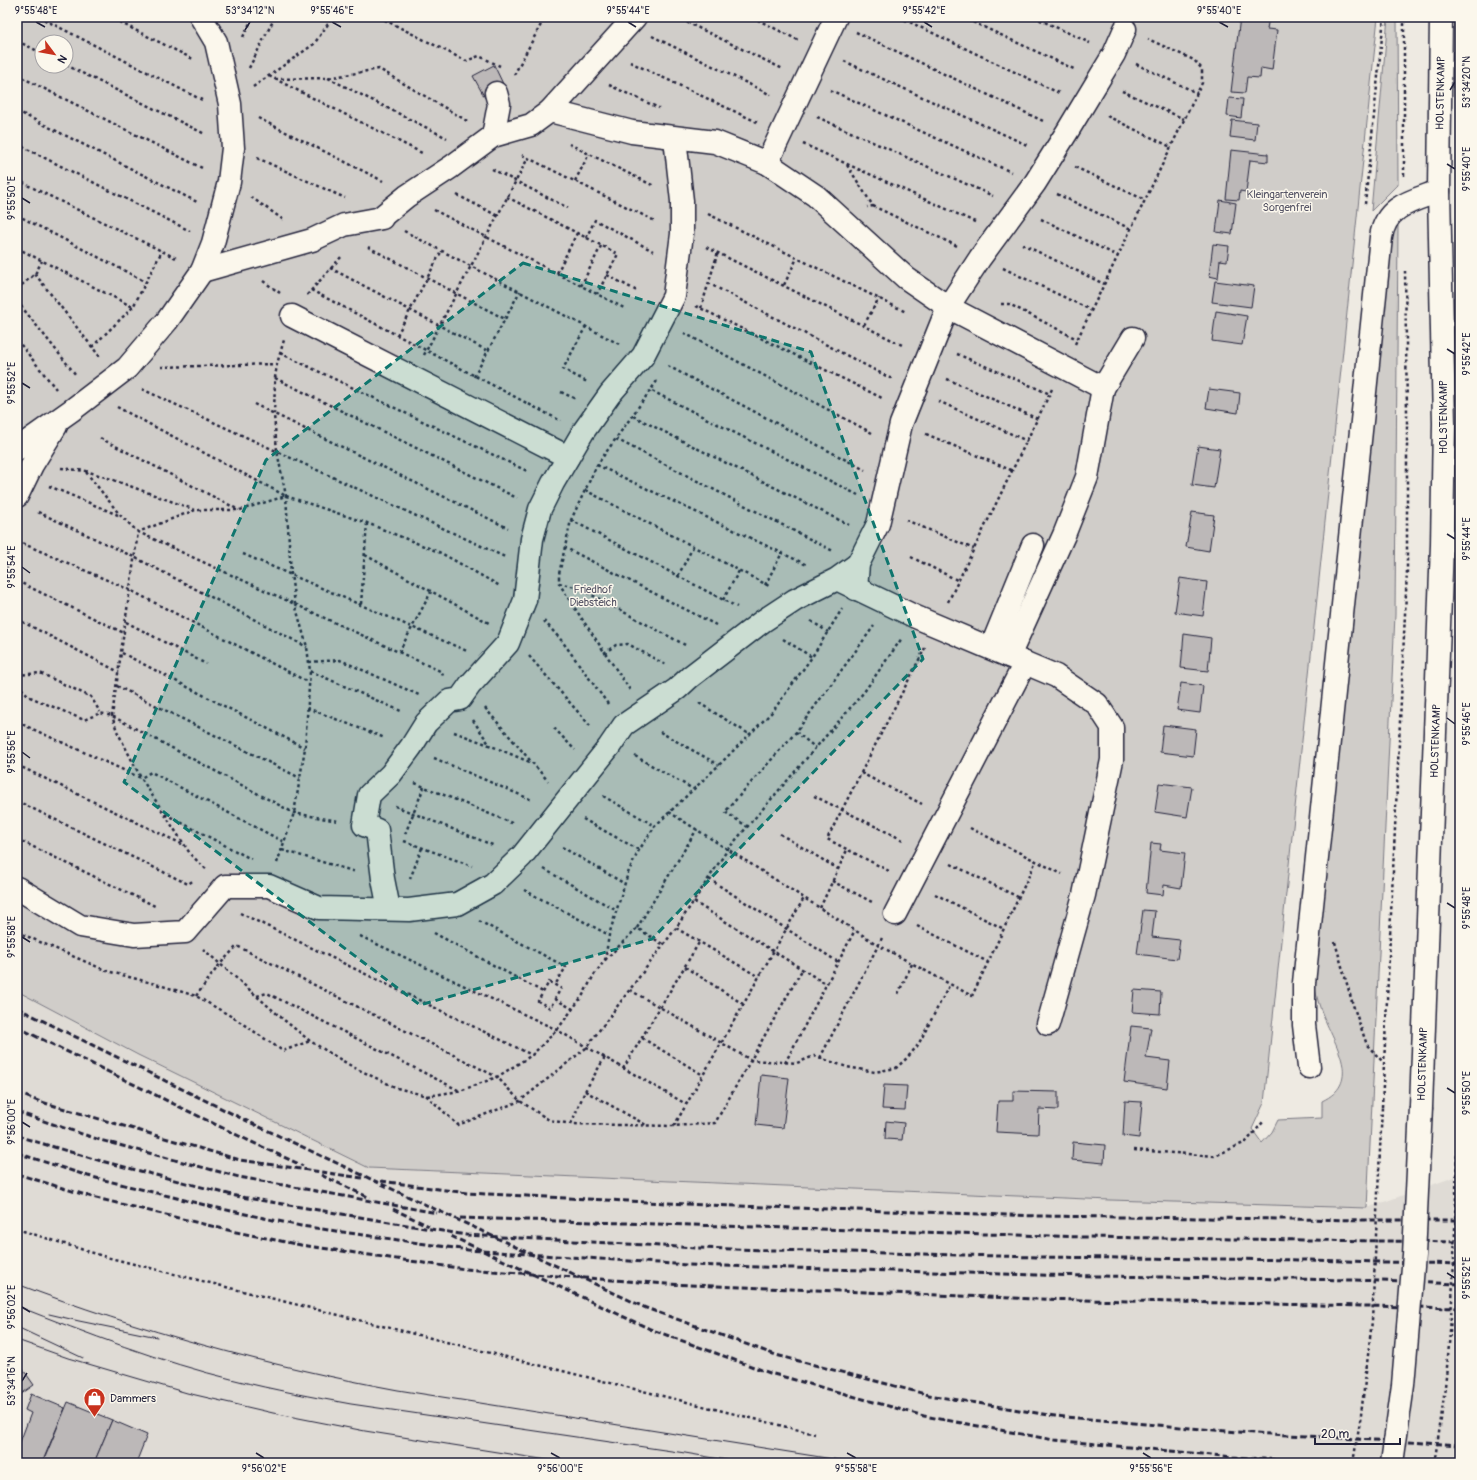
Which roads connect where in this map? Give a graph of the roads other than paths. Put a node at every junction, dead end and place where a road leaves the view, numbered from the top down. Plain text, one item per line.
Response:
1 (201, 17) edge
2 (1441, 17) edge
3 (834, 19) edge
4 (641, 25) edge
5 (1125, 29) road end
6 (497, 98) road end
7 (550, 111) junction
8 (675, 138) junction
9 (474, 150) junction
10 (767, 163) junction
11 (1439, 191) junction
12 (202, 271) junction
13 (948, 307) junction
14 (292, 316) road end
15 (1133, 338) dead end
16 (1103, 388) junction
17 (67, 413) junction
18 (17, 448) edge
19 (568, 456) junction
20 (17, 496) edge
21 (1033, 545) dead end
22 (846, 584) junction
23 (1009, 656) junction
24 (17, 888) edge
25 (389, 909) junction
26 (895, 914) road end
27 (1048, 1024) dead end
28 (1309, 1067) dead end
29 (1392, 1463) edge

1 - 12 main road
2 - 11 main road, HOLSTENKAMP
3 - 10 main road
4 - 7 main road
5 - 13 main road
6 - 9 main road
7 - 8 main road
7 - 9 main road
8 - 10 main road
8 - 19 main road
9 - 12 main road
10 - 13 main road
11 - 28 main road
11 - 29 main road, HOLSTENKAMP, bridge
12 - 17 main road
13 - 16 main road
13 - 22 main road
14 - 19 main road
15 - 16 main road
16 - 23 main road
17 - 18 main road
17 - 20 main road
19 - 25 main road
21 - 23 main road
22 - 23 main road
22 - 25 main road
23 - 26 main road
23 - 27 main road
24 - 25 main road

